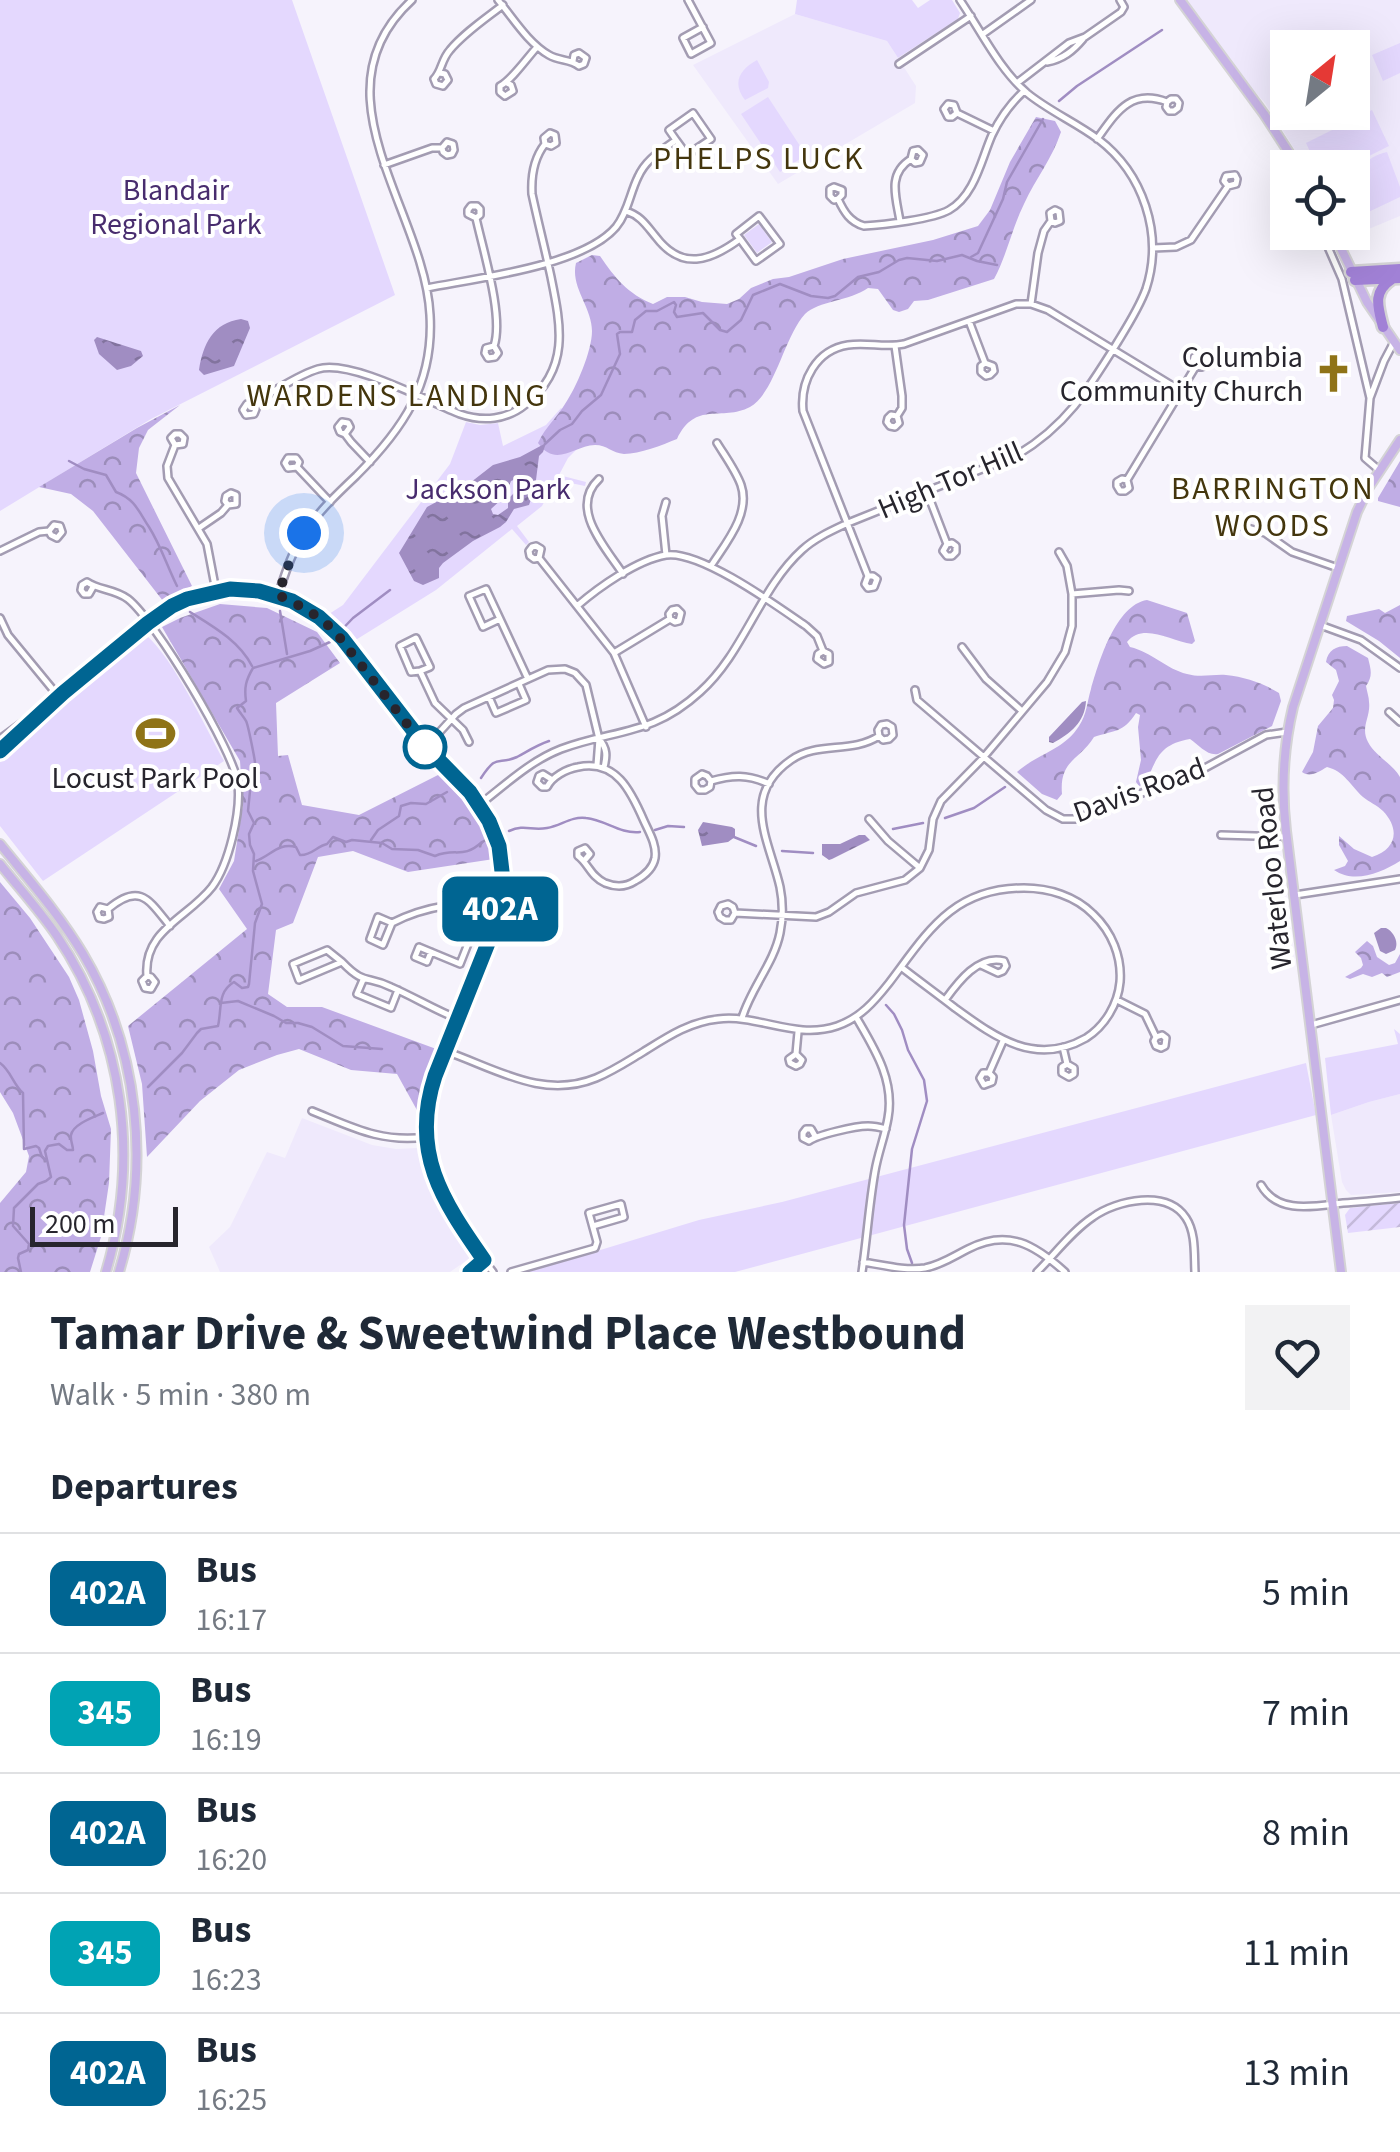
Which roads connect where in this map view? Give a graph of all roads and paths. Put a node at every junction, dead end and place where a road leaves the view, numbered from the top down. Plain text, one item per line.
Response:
1 (397, 0) edge
2 (412, 0) edge
3 (688, 0) edge
4 (960, 0) edge
5 (1031, 0) edge
6 (1120, 0) edge
7 (1180, 0) edge
8 (501, 3) edge
9 (404, 7) junction
10 (971, 16) junction
11 (703, 27) junction
12 (983, 34) junction
13 (537, 47) junction
14 (573, 61) dead end
15 (899, 64) dead end
16 (440, 73) dead end
17 (508, 83) dead end
18 (1017, 83) junction
19 (1024, 90) junction
20 (1167, 102) dead end
21 (957, 113) dead end
22 (994, 131) junction
23 (1098, 138) junction
24 (676, 140) junction
25 (545, 144) dead end
26 (442, 148) dead end
27 (1287, 150) edge
28 (911, 159) dead end
29 (384, 165) junction
30 (1228, 186) dead end
31 (838, 200) dead end
32 (626, 211) junction
33 (476, 218) dead end
34 (900, 221) junction
35 (1051, 221) dead end
36 (740, 239) junction
37 (1153, 248) junction
38 (1330, 250) edge
39 (1341, 250) edge
40 (548, 262) junction
41 (1397, 275) edge
42 (488, 276) junction
43 (1353, 276) junction
44 (427, 288) junction
45 (1031, 304) junction
46 (969, 321) junction
47 (1383, 327) junction
48 (494, 346) dead end
49 (895, 346) junction
50 (1397, 346) edge
51 (1113, 350) junction
52 (984, 363) dead end
53 (1196, 366) dead end
54 (1181, 392) junction
55 (416, 396) junction
56 (1370, 398) junction
57 (254, 405) dead end
58 (896, 416) dead end
59 (346, 434) dead end
60 (1400, 440) edge
61 (717, 443) dead end
62 (175, 446) dead end
63 (370, 462) junction
64 (297, 468) dead end
65 (1379, 470) junction
66 (599, 479) dead end
67 (1127, 480) dead end
68 (926, 492) junction
69 (330, 502) junction
70 (666, 502) dead end
71 (228, 505) dead end
72 (848, 523) junction
73 (1230, 523) dead end
74 (198, 528) junction
75 (49, 531) dead end
76 (947, 544) dead end
77 (0, 551) edge
78 (1059, 552) dead end
79 (666, 556) junction
80 (539, 558) dead end
81 (711, 566) junction
82 (1338, 568) junction
83 (623, 574) junction
84 (868, 576) dead end
85 (93, 587) dead end
86 (216, 591) junction
87 (1129, 591) dead end
88 (1072, 594) junction
89 (278, 595) junction
90 (765, 600) junction
91 (577, 606) junction
92 (0, 618) edge
93 (500, 619) junction
94 (670, 619) dead end
95 (148, 623) junction
96 (1320, 625) junction
97 (8, 635) junction
98 (0, 640) edge
99 (962, 647) dead end
100 (823, 651) dead end
101 (614, 654) junction
102 (1400, 668) edge
103 (420, 671) junction
104 (528, 680) junction
105 (519, 684) junction
106 (915, 690) dead end
107 (59, 697) junction
108 (489, 697) junction
109 (1022, 711) junction
110 (1389, 712) dead end
111 (451, 720) junction
112 (1400, 722) edge
113 (646, 727) junction
114 (1287, 732) junction
115 (879, 736) dead end
116 (0, 739) edge
117 (600, 739) junction
118 (469, 742) dead end
119 (426, 747) junction
120 (0, 751) edge
121 (984, 758) junction
122 (600, 766) junction
123 (550, 779) dead end
124 (710, 780) dead end
125 (769, 784) junction
126 (479, 805) junction
127 (869, 819) dead end
128 (1222, 834) dead end
129 (1287, 836) junction
130 (1, 845) edge
131 (584, 860) dead end
132 (0, 865) edge
133 (920, 868) junction
134 (1400, 879) edge
135 (1295, 895) junction
136 (478, 904) junction
137 (500, 906) junction
138 (108, 908) dead end
139 (735, 913) dead end
140 (782, 916) junction
141 (392, 923) junction
142 (170, 926) junction
143 (430, 952) dead end
144 (342, 962) junction
145 (981, 965) dead end
146 (901, 967) junction
147 (147, 976) dead end
148 (363, 980) junction
149 (398, 990) junction
150 (945, 1000) junction
151 (1117, 1000) junction
152 (1400, 1000) edge
153 (856, 1016) junction
154 (742, 1018) junction
155 (458, 1019) junction
156 (1311, 1025) junction
157 (798, 1031) junction
158 (1156, 1037) dead end
159 (1003, 1041) junction
160 (1063, 1047) junction
161 (445, 1051) junction
162 (796, 1054) dead end
163 (1066, 1064) dead end
164 (989, 1072) dead end
165 (312, 1111) dead end
166 (886, 1129) junction
167 (815, 1136) dead end
168 (426, 1138) junction
169 (1261, 1186) dead end
170 (1400, 1198) edge
171 (1333, 1204) junction
172 (592, 1226) junction
173 (1050, 1259) junction
174 (484, 1260) junction
175 (863, 1262) junction
176 (106, 1272) edge
177 (119, 1272) edge
178 (470, 1272) edge
179 (493, 1272) edge
180 (511, 1272) edge
181 (862, 1272) edge
182 (1038, 1272) edge
183 (1066, 1272) edge
184 (1195, 1272) edge
185 (1341, 1272) edge

1 - 9 street
2 - 9 street
3 - 11 street
4 - 10 street, High Tor Hill
5 - 12 street
6 - 18 street
7 - 27 main road
8 - 13 street
8 - 16 street
9 - 29 street
10 - 12 street, High Tor Hill
10 - 15 street
11 - 11 street
12 - 18 street, High Tor Hill
13 - 14 street
13 - 17 street
18 - 19 street, High Tor Hill
19 - 22 street
19 - 23 street, High Tor Hill
20 - 23 street
21 - 22 street
22 - 34 street
23 - 37 street, High Tor Hill
24 - 24 street
24 - 32 street
25 - 40 street
26 - 29 street
28 - 34 street
29 - 44 street
30 - 37 street
31 - 34 street
32 - 36 street
32 - 40 street
33 - 42 street
35 - 45 street
36 - 36 street
37 - 51 street, High Tor Hill
38 - 56 street
39 - 43 main road
40 - 42 street
40 - 55 street
41 - 43 highway
41 - 47 highway
42 - 44 street
42 - 48 street
43 - 47 main road
44 - 55 street
45 - 46 street
45 - 51 street
46 - 49 street
46 - 52 street
47 - 50 main road
49 - 58 street
49 - 72 street
50 - 56 street
51 - 54 street
51 - 68 street, High Tor Hill
53 - 54 street
54 - 67 street
55 - 57 street
55 - 63 street
56 - 65 street
59 - 63 street
60 - 65 main road, Waterloo Road
61 - 81 street
62 - 74 street
63 - 69 street
64 - 69 street
65 - 82 main road, Waterloo Road
66 - 83 street
68 - 72 street, High Tor Hill
68 - 76 street
69 - 89 street
70 - 79 street
71 - 74 street
72 - 84 street
72 - 90 street, High Tor Hill
73 - 82 street
74 - 86 street
75 - 77 street
78 - 88 street
79 - 81 street
79 - 83 street
80 - 91 street
81 - 90 street
82 - 96 main road, Waterloo Road
83 - 91 street
85 - 95 street
86 - 89 street
86 - 95 street
87 - 88 street
88 - 109 street
89 - 119 street
90 - 100 street
90 - 113 street, High Tor Hill
91 - 101 street
92 - 97 street
93 - 93 street
93 - 104 street
94 - 101 street
95 - 107 street
95 - 142 street
96 - 102 street
96 - 114 main road, Waterloo Road
97 - 98 street
97 - 107 street
99 - 109 street
101 - 113 street
103 - 103 street
103 - 111 street
104 - 105 street
104 - 117 street
105 - 108 street
105 - 108 street
106 - 121 street, Davis Road
107 - 116 street
107 - 120 street
108 - 111 street
109 - 121 street
110 - 112 street
111 - 118 street
111 - 119 street
113 - 117 street, High Tor Hill
114 - 121 street, Davis Road
114 - 129 main road, Waterloo Road
115 - 125 street
117 - 122 street
117 - 126 street, High Tor Hill
119 - 126 street
121 - 133 street
122 - 123 street
122 - 131 street
124 - 125 street
125 - 140 street
126 - 137 street
127 - 133 street
128 - 129 street
129 - 135 main road, Waterloo Road
130 - 177 main road
132 - 176 main road
133 - 140 street
134 - 135 street
135 - 156 main road, Waterloo Road
136 - 137 street
136 - 141 street
136 - 143 street
137 - 155 street
138 - 142 street
139 - 140 street
140 - 154 street
141 - 141 street
142 - 147 street
144 - 144 street
144 - 148 street
145 - 150 street
146 - 150 street
146 - 151 street
146 - 153 street
148 - 149 street
148 - 149 street
149 - 155 street
150 - 159 street
151 - 158 street
151 - 160 street
152 - 156 street
153 - 157 street
153 - 166 street
154 - 157 street
154 - 161 street
155 - 161 street
156 - 171 main road, Waterloo Road
157 - 162 street
159 - 160 street
159 - 164 street
160 - 163 street
161 - 168 street
165 - 168 street
166 - 167 street
166 - 175 street
168 - 174 street
169 - 171 street
170 - 171 street
171 - 185 main road, Waterloo Road
172 - 172 street
172 - 180 street
173 - 175 street
173 - 182 street
173 - 183 street
173 - 184 street
174 - 178 street
174 - 179 street
175 - 181 street

